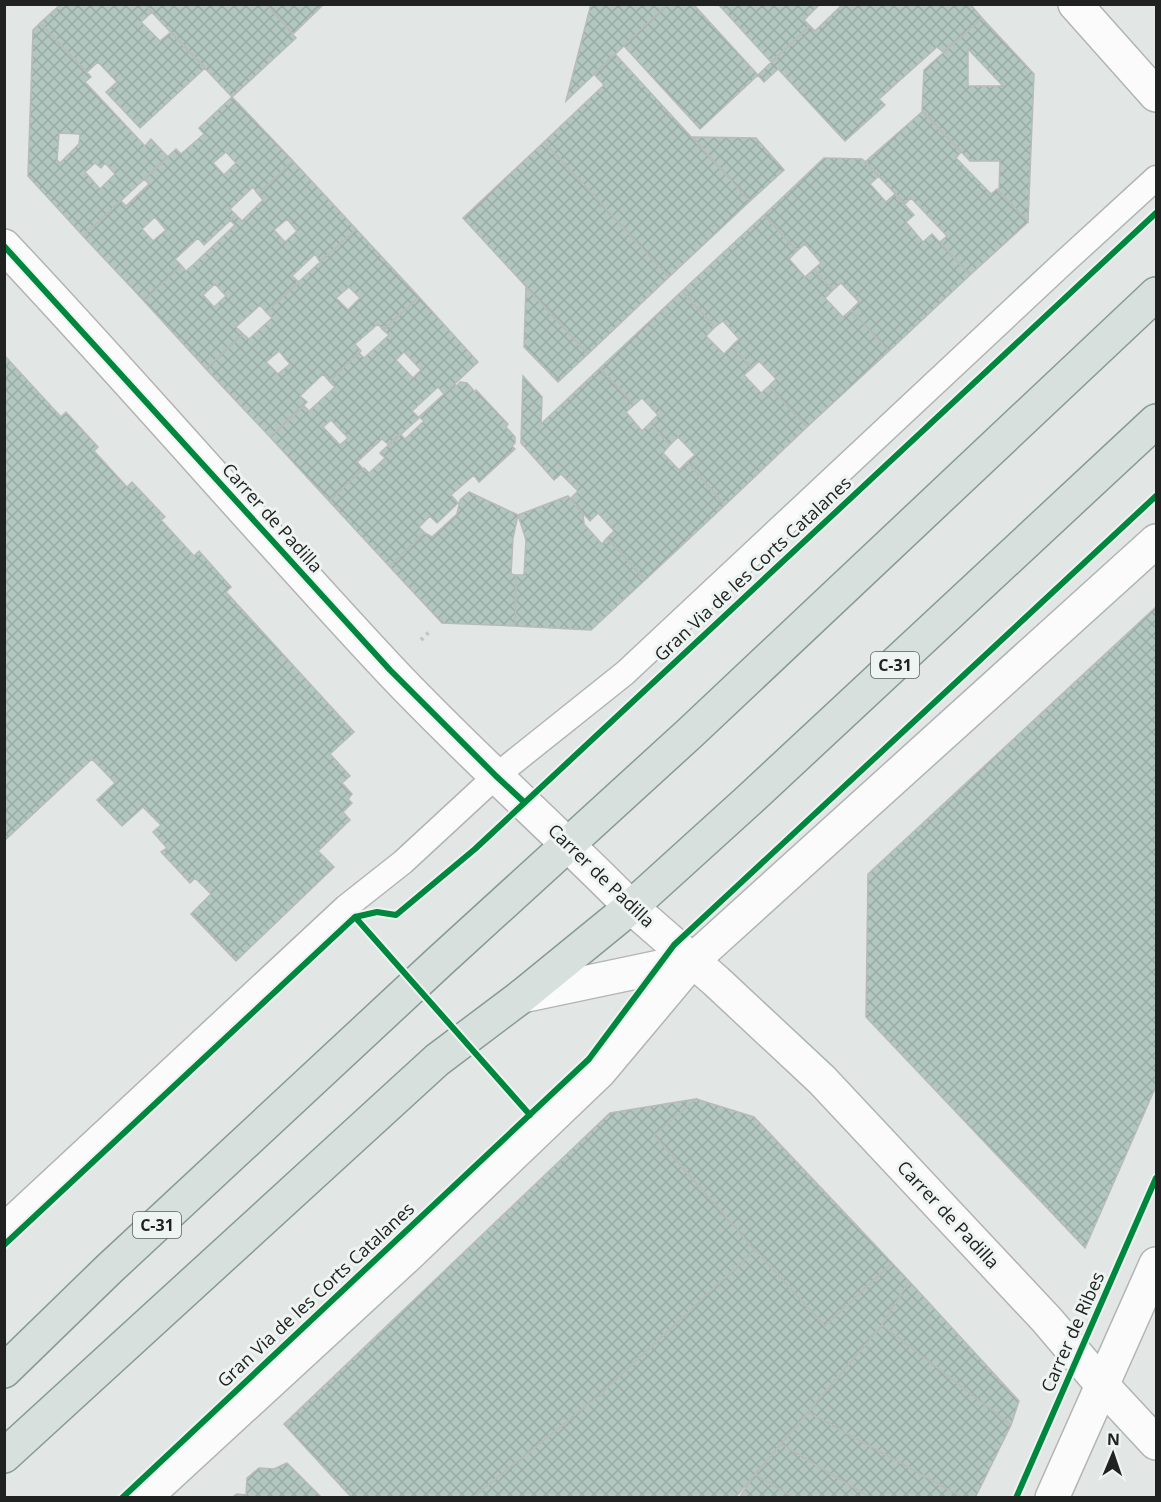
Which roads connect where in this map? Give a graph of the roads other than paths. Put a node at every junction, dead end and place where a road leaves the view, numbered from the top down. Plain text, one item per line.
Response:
1 (1075, 4) edge
2 (1156, 95) edge
3 (1156, 178) edge
4 (4, 246) edge
5 (1156, 294) edge
6 (1156, 421) edge
7 (1156, 541) edge
8 (496, 776) junction
9 (569, 844) junction
10 (631, 907) junction
11 (693, 960) junction
12 (522, 996) junction
13 (4, 1225) edge
14 (1156, 1264) edge
15 (4, 1371) edge
16 (1103, 1386) junction
17 (1156, 1443) edge
18 (4, 1456) edge
19 (144, 1497) edge
20 (1052, 1497) edge

1 - 2 street
3 - 8 lane, Gran Via de les Corts Catalanes
4 - 8 street, Carrer de Padilla
5 - 9 main road, C-31
6 - 10 main road, C-31
7 - 11 street
8 - 9 street, Carrer de Padilla
8 - 13 lane, Gran Via de les Corts Catalanes
9 - 10 street, Carrer de Padilla
9 - 15 main road, C-31
10 - 11 street, Carrer de Padilla
10 - 12 main road, C-31
11 - 12 street
11 - 16 street, Carrer de Padilla
11 - 19 street
12 - 18 main road, C-31
14 - 16 street
16 - 17 street, Carrer de Padilla
16 - 20 street

